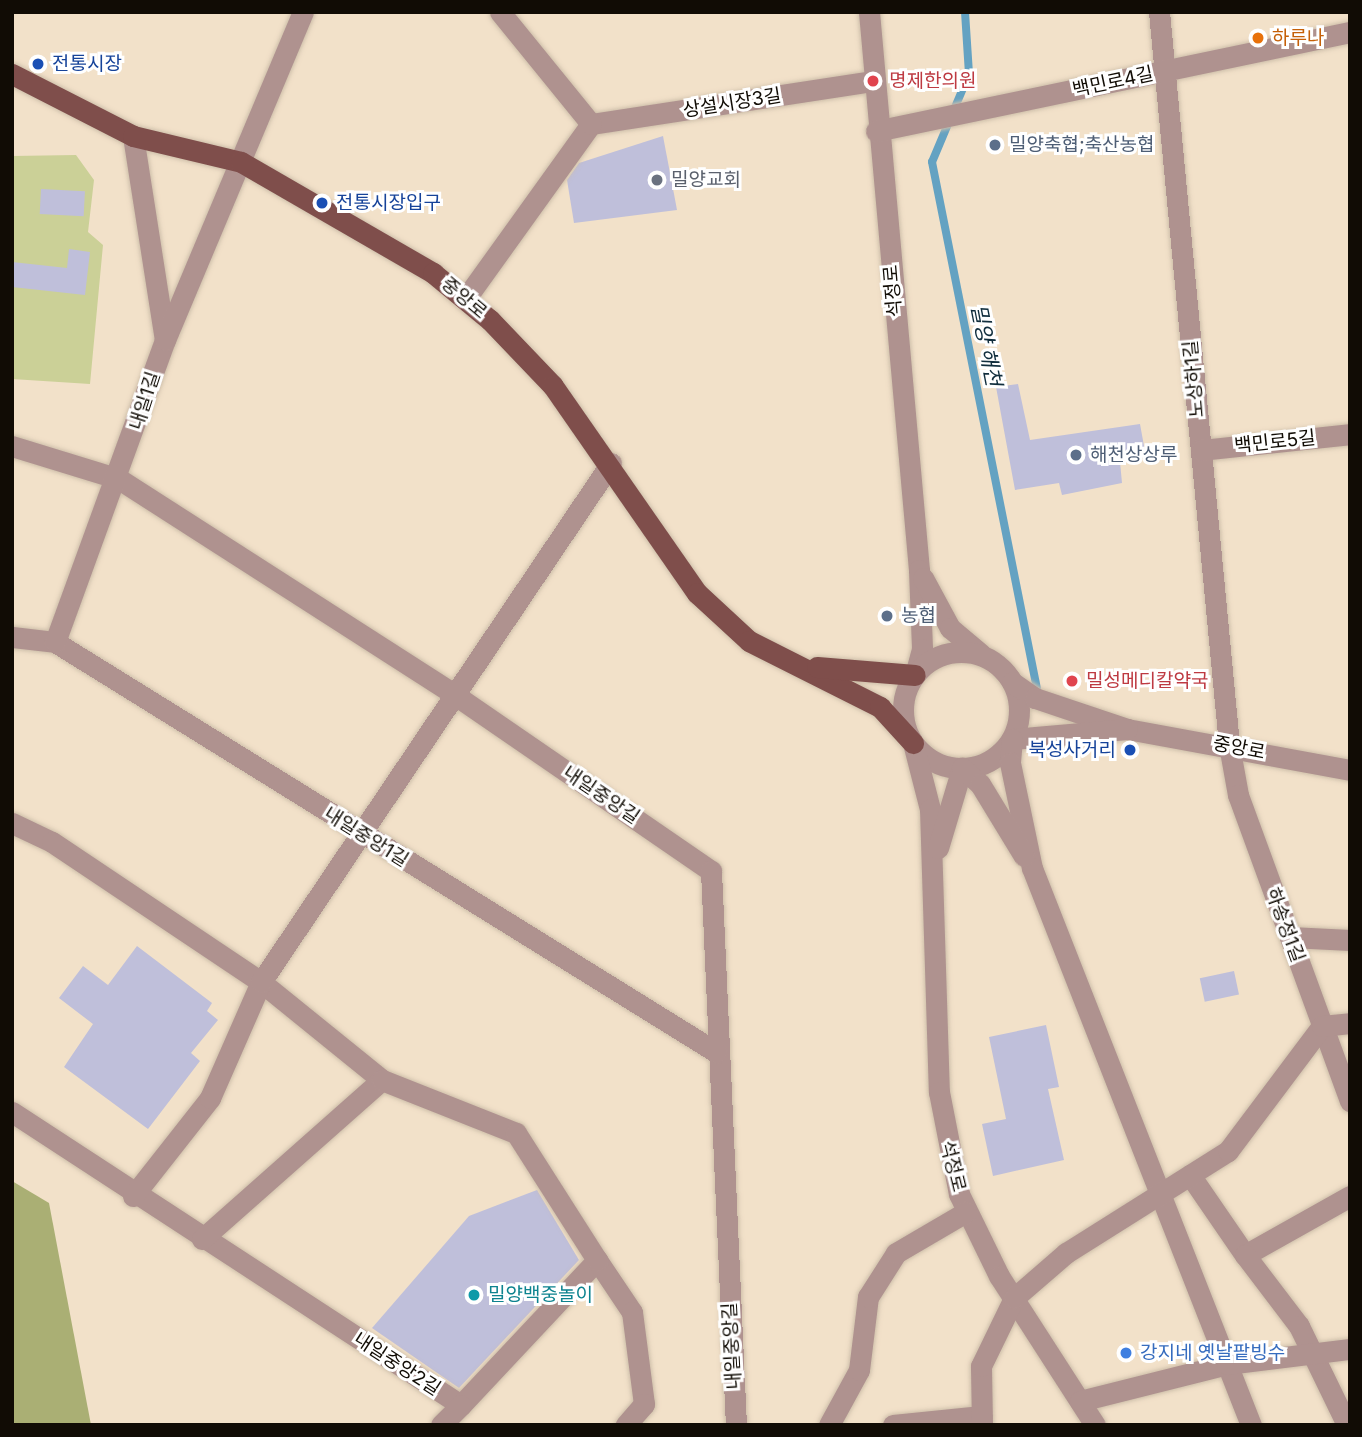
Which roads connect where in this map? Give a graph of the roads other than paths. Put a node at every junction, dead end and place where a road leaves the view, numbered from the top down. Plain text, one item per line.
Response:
1 (303, 12) edge
2 (500, 12) edge
3 (869, 12) edge
4 (1159, 12) edge
5 (1350, 32) edge
6 (1165, 72) junction
7 (12, 74) edge
8 (873, 81) junction
9 (592, 124) junction
10 (883, 129) junction
11 (133, 136) junction
12 (241, 162) junction
13 (466, 298) junction
14 (165, 340) junction
15 (1350, 434) edge
16 (12, 446) edge
17 (1201, 450) junction
18 (611, 463) junction
19 (119, 479) junction
20 (919, 570) junction
21 (12, 637) edge
22 (55, 642) junction
23 (983, 656) junction
24 (805, 665) junction
25 (915, 674) junction
26 (1012, 682) junction
27 (458, 697) junction
28 (1127, 729) junction
29 (1012, 739) junction
30 (914, 743) junction
31 (1229, 745) junction
32 (962, 768) junction
33 (1350, 770) edge
34 (12, 823) edge
35 (363, 835) junction
36 (1032, 869) junction
37 (932, 870) junction
38 (1290, 937) junction
39 (1350, 940) edge
40 (261, 982) junction
41 (1350, 1023) edge
42 (1322, 1026) junction
43 (716, 1052) junction
44 (382, 1080) junction
45 (1350, 1101) edge
46 (12, 1112) edge
47 (1190, 1175) junction
48 (1160, 1194) junction
49 (134, 1196) junction
50 (1350, 1196) edge
51 (966, 1212) junction
52 (202, 1239) junction
53 (1245, 1255) junction
54 (597, 1260) junction
55 (1014, 1298) junction
56 (1350, 1349) edge
57 (1312, 1353) junction
58 (1227, 1364) junction
59 (1080, 1401) junction
60 (461, 1405) junction
61 (982, 1421) edge
62 (441, 1425) edge
63 (626, 1425) edge
64 (736, 1425) edge
65 (829, 1425) edge
66 (895, 1425) edge
67 (1095, 1425) edge
68 (1251, 1425) edge
69 (1347, 1425) edge

1 - 12 street
2 - 9 street
3 - 8 street, 석정로
4 - 6 street, 노상하1길
5 - 6 street, 백민로4길
6 - 10 street, 백민로4길
6 - 17 street, 노상하1길
7 - 11 main road, 중앙로
8 - 9 street, 상설시장3길
8 - 10 street, 석정로
9 - 13 street
10 - 20 street, 석정로
11 - 12 main road, 중앙로
11 - 14 street
12 - 13 main road, 중앙로
12 - 14 street, 내일1길
13 - 18 main road, 중앙로
14 - 19 street, 내일1길
15 - 17 street, 백민로5길
16 - 19 street, 내일중앙길
17 - 31 street, 노상하1길
18 - 24 main road, 중앙로
18 - 27 street
19 - 22 street, 내일1길
19 - 27 street, 내일중앙길
20 - 23 street
20 - 25 street, 석정로
21 - 22 street, 내일중앙1길
22 - 35 street, 내일중앙1길
23 - 25 street
23 - 26 street
24 - 25 main road
24 - 30 main road
25 - 30 street
26 - 28 street
26 - 29 street
27 - 35 street
27 - 43 street, 내일중앙길
28 - 29 street
28 - 31 street, 중앙로
29 - 32 street
29 - 36 street
30 - 32 street
30 - 37 street, 석정로
31 - 33 street, 중앙로
31 - 38 street, 하송정1길
32 - 36 street
32 - 37 street
34 - 40 street
35 - 40 street
35 - 43 street, 내일중앙1길
36 - 48 street
37 - 51 street, 석정로
38 - 39 street
38 - 42 street, 하송정1길
40 - 44 street
40 - 49 street
41 - 42 street
42 - 45 street, 하송정1길
42 - 47 street
43 - 64 street, 내일중앙길
44 - 52 street
44 - 54 street
46 - 49 street, 내일중앙2길
47 - 48 street
47 - 53 street
48 - 55 street
48 - 58 street
49 - 52 street, 내일중앙2길
50 - 53 street
51 - 55 street, 석정로
51 - 65 street
52 - 60 street, 내일중앙2길
53 - 57 street
54 - 60 street, 내일중앙2길
54 - 63 street
55 - 59 street, 석정로
55 - 61 street
56 - 57 street
57 - 58 street
57 - 69 street
58 - 59 street
58 - 68 street
59 - 67 street, 석정로
60 - 62 street
61 - 66 street

